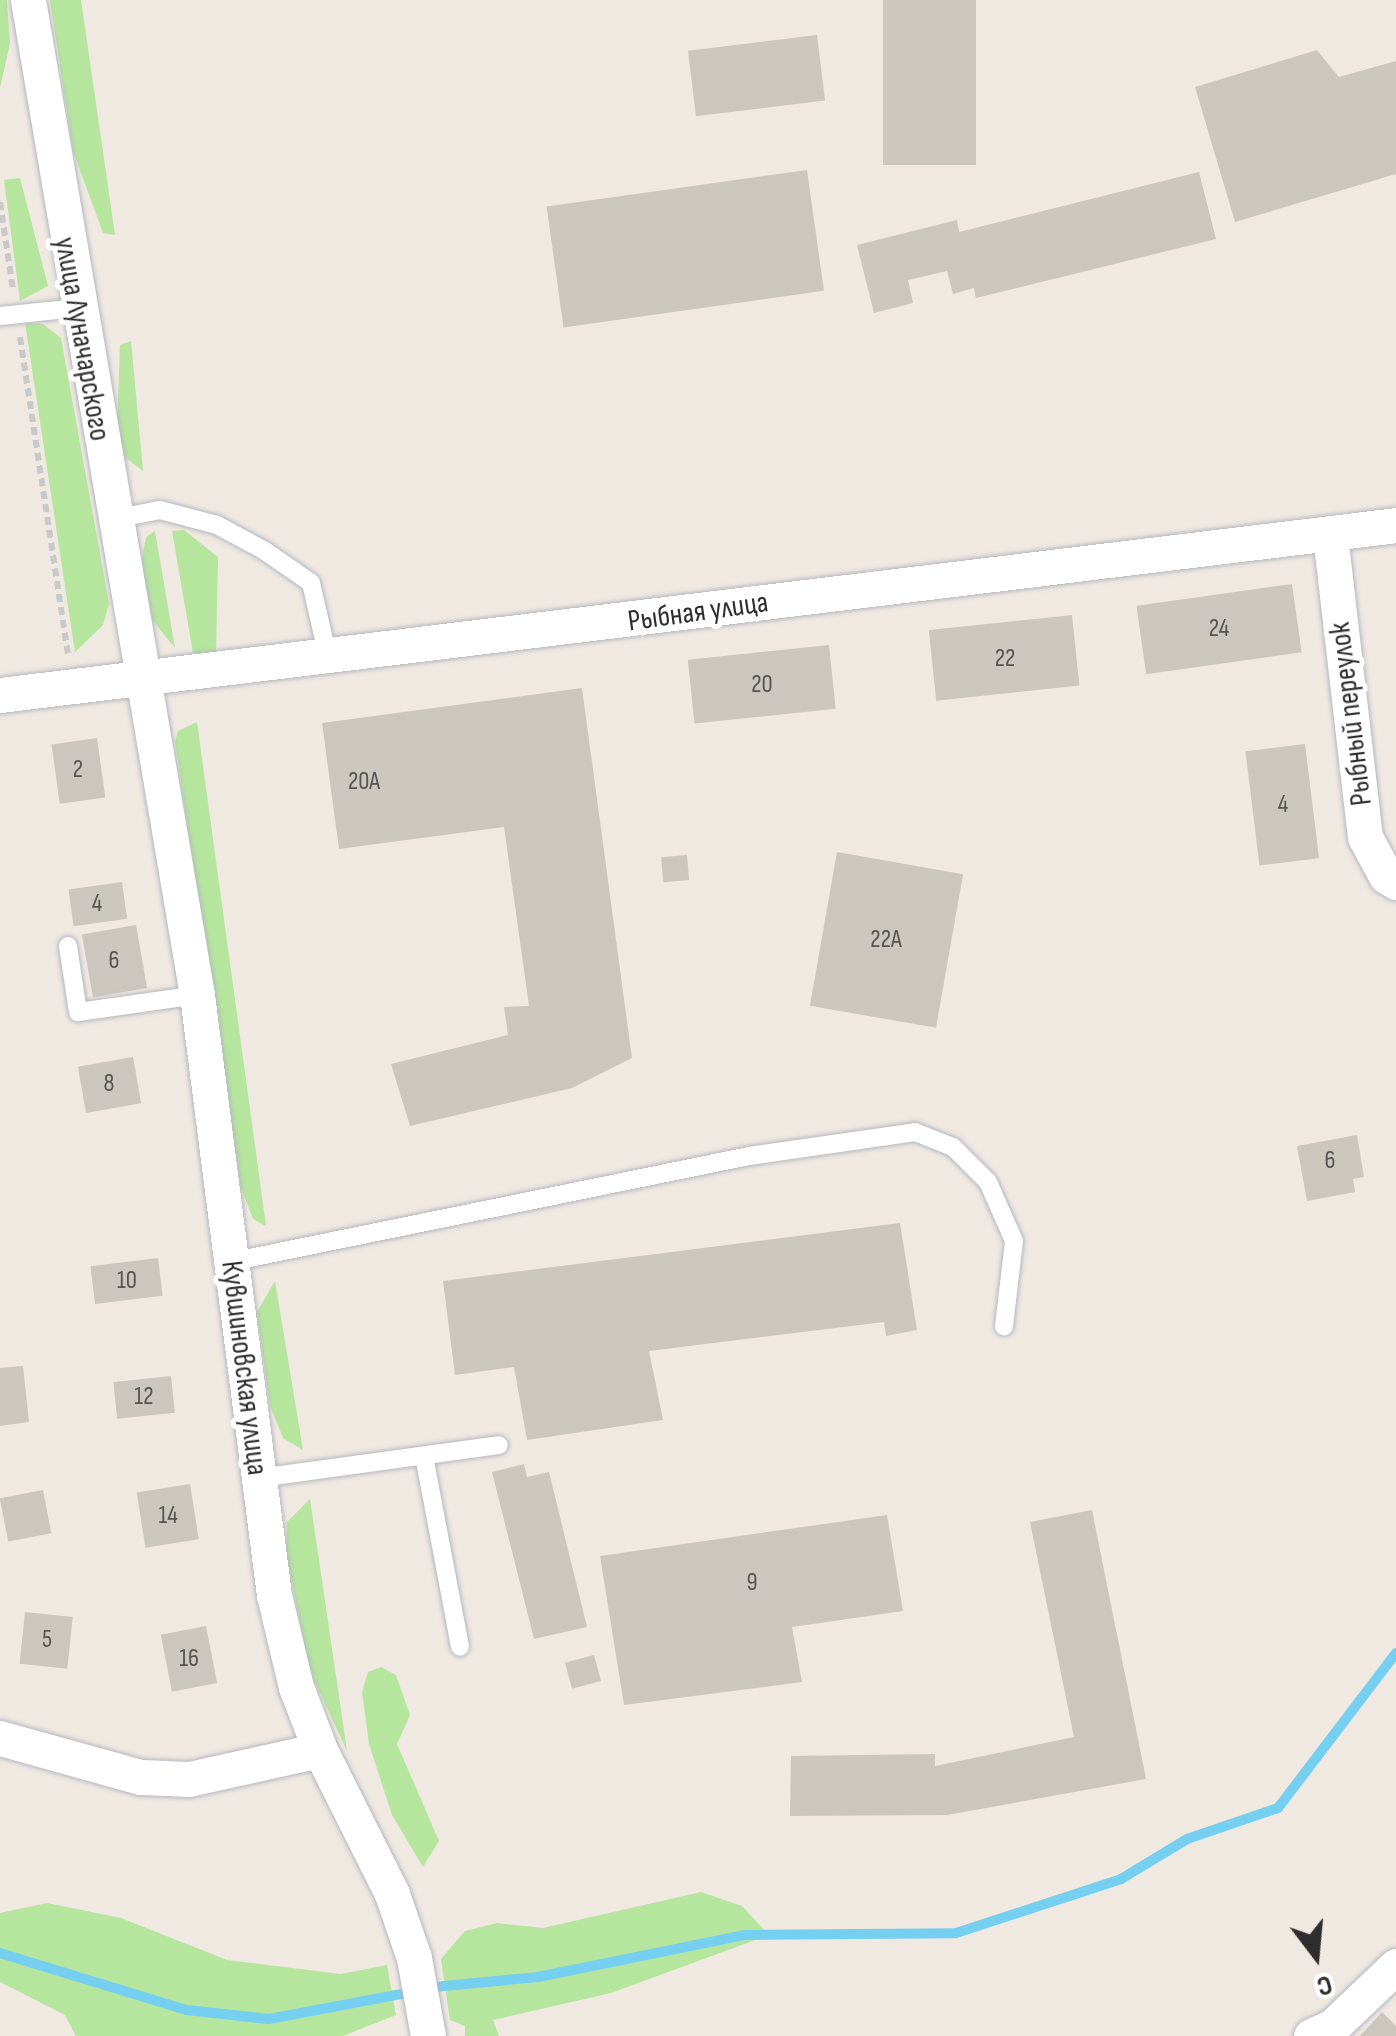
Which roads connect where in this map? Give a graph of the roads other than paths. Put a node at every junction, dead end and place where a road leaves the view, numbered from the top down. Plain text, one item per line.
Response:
1 (28, 0) edge
2 (76, 308) junction
3 (8, 316) edge
4 (114, 518) junction
5 (1396, 525) edge
6 (1330, 535) junction
7 (328, 657) junction
8 (143, 677) junction
9 (0, 695) edge
10 (1396, 882) edge
11 (68, 946) dead end
12 (197, 995) junction
13 (230, 1262) junction
14 (1004, 1326) dead end
15 (499, 1444) dead end
16 (424, 1456) junction
17 (258, 1478) junction
18 (460, 1646) dead end
19 (0, 1738) edge
20 (320, 1750) junction
21 (1396, 1966) edge
22 (428, 2033) edge
23 (1311, 2036) edge

1 - 2 street, улица Луначарского
2 - 3 lane
2 - 4 street, улица Луначарского
4 - 7 lane
4 - 8 street, улица Луначарского
5 - 6 street, Рыбная улица
6 - 7 street, Рыбная улица
6 - 10 street, Рыбный переулок
7 - 8 street, Рыбная улица
8 - 9 street, Рыбная улица
8 - 12 street, Кувшиновская улица
11 - 12 lane
12 - 13 street, Кувшиновская улица
13 - 14 lane
13 - 17 street, Кувшиновская улица
15 - 16 lane
16 - 17 lane
16 - 18 lane
17 - 20 street, Кувшиновская улица
19 - 20 street
20 - 22 street, Кувшиновская улица
21 - 23 street

